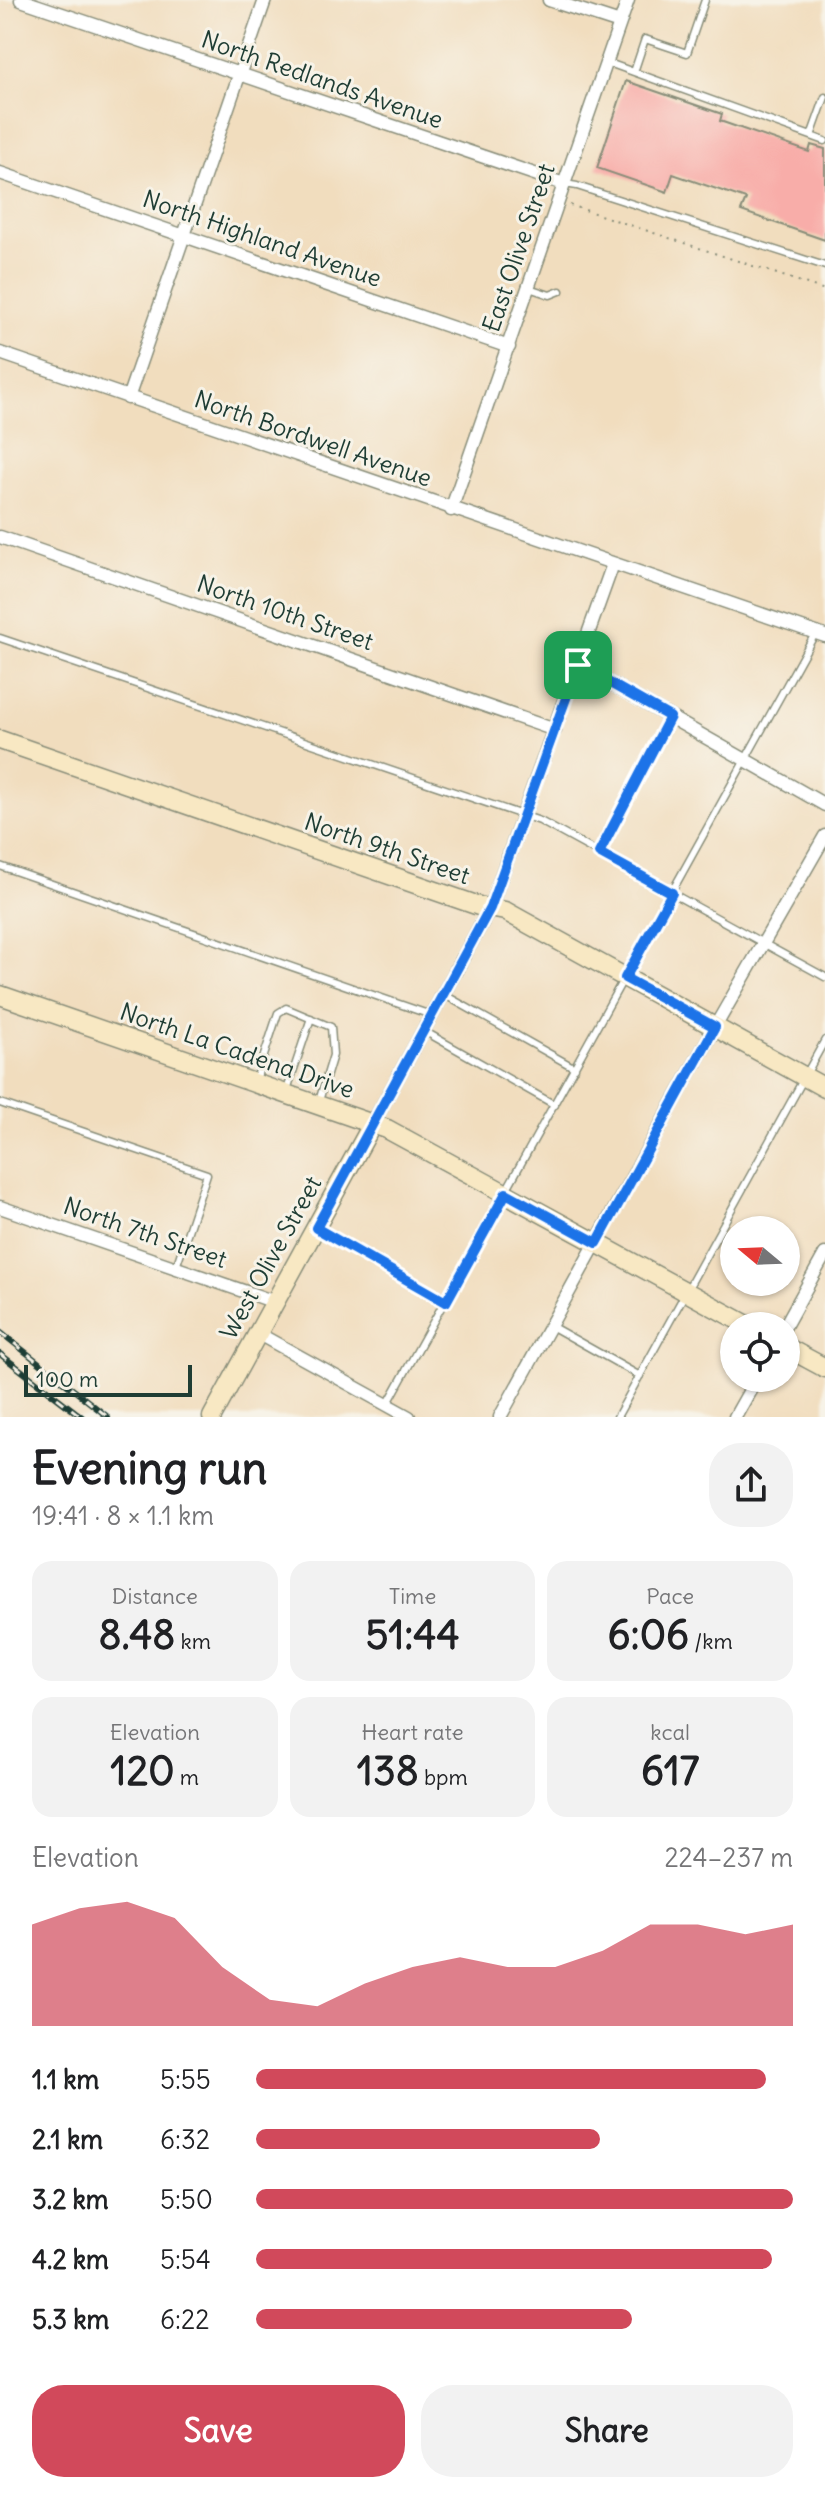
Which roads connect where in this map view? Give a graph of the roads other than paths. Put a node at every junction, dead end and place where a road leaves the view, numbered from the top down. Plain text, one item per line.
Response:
1 (21, 0) edge
2 (265, 0) edge
3 (549, 0) edge
4 (628, 0) edge
5 (705, 0) edge
6 (620, 23) junction
7 (606, 62) junction
8 (634, 72) junction
9 (240, 75) junction
10 (825, 97) edge
11 (811, 136) junction
12 (825, 141) edge
13 (0, 173) edge
14 (564, 184) junction
15 (183, 235) junction
16 (825, 266) edge
17 (529, 288) junction
18 (560, 291) dead end
19 (509, 347) junction
20 (0, 353) edge
21 (128, 398) junction
22 (451, 510) junction
23 (0, 537) edge
24 (613, 564) junction
25 (820, 634) edge
26 (0, 638) edge
27 (578, 665) junction
28 (670, 717) junction
29 (555, 730) junction
30 (0, 740) edge
31 (746, 760) junction
32 (825, 805) edge
33 (523, 816) junction
34 (825, 836) edge
35 (599, 853) junction
36 (0, 866) edge
37 (672, 893) junction
38 (490, 908) junction
39 (763, 942) junction
40 (825, 977) edge
41 (625, 978) junction
42 (443, 994) junction
43 (0, 995) edge
44 (432, 1015) junction
45 (311, 1018) junction
46 (715, 1027) junction
47 (424, 1031) junction
48 (825, 1040) edge
49 (575, 1068) junction
50 (805, 1077) junction
51 (255, 1083) junction
52 (825, 1088) edge
53 (285, 1093) junction
54 (0, 1103) edge
55 (318, 1104) junction
56 (555, 1105) junction
57 (373, 1123) junction
58 (506, 1193) junction
59 (0, 1207) edge
60 (316, 1228) junction
61 (597, 1243) junction
62 (825, 1254) edge
63 (176, 1267) junction
64 (686, 1292) junction
65 (275, 1302) junction
66 (446, 1302) junction
67 (723, 1312) edge
68 (793, 1312) edge
69 (551, 1326) junction
70 (257, 1333) junction
71 (800, 1355) edge
72 (825, 1368) edge
73 (640, 1376) junction
74 (749, 1392) edge
75 (387, 1405) junction
76 (212, 1417) edge
77 (409, 1417) edge
78 (500, 1417) edge
79 (617, 1417) edge
80 (735, 1417) edge

1 - 9 street, North Redlands Avenue
2 - 9 street
3 - 6 street
4 - 6 street, East Olive Street
5 - 8 lane
6 - 7 street, East Olive Street
7 - 8 lane
7 - 14 street, East Olive Street
8 - 11 lane
9 - 14 street, North Redlands Avenue
9 - 15 street
10 - 11 lane
11 - 12 lane
13 - 15 street, North Highland Avenue
14 - 16 lane
14 - 17 street, East Olive Street
15 - 19 street, North Highland Avenue
15 - 21 street
17 - 18 lane
17 - 19 street, East Olive Street
19 - 22 street, East Olive Street
20 - 21 street, North Bordwell Avenue
21 - 22 street, North Bordwell Avenue
22 - 24 street, North Bordwell Avenue
23 - 29 street, North 10th Street
24 - 25 street, North Bordwell Avenue
24 - 27 street
25 - 31 lane
26 - 33 lane
27 - 28 street
27 - 29 street
28 - 31 street
28 - 35 lane
29 - 33 street
30 - 38 street, North 9th Street
31 - 32 street
31 - 37 lane
33 - 35 lane
33 - 38 street
34 - 39 street
35 - 37 lane
36 - 44 lane
37 - 39 lane
37 - 41 lane
38 - 41 street, North 9th Street
38 - 42 street
39 - 40 lane
39 - 46 street
41 - 46 street, North 9th Street
41 - 49 lane
42 - 44 street
42 - 49 lane
43 - 51 street, North La Cadena Drive
44 - 47 street
45 - 51 lane
45 - 53 lane
45 - 55 lane
46 - 50 street, North 9th Street
46 - 61 street
47 - 56 lane
47 - 57 street
48 - 50 lane
49 - 56 lane
50 - 52 street, North 9th Street
50 - 64 lane
51 - 53 street, North La Cadena Drive
53 - 55 street, North La Cadena Drive
54 - 63 lane
55 - 57 street, North La Cadena Drive
56 - 58 lane
57 - 58 street, North La Cadena Drive
57 - 60 street, West Olive Street
58 - 61 street, North La Cadena Drive
58 - 66 lane
59 - 63 street, North 7th Street
60 - 65 street, West Olive Street
60 - 66 lane
61 - 64 street, North La Cadena Drive
61 - 69 street
62 - 68 street
63 - 65 street, North 7th Street
64 - 67 street, North La Cadena Drive
64 - 73 lane
65 - 70 street, West Olive Street
66 - 75 lane
69 - 73 lane
69 - 78 street
70 - 75 street
70 - 76 street, West Olive Street
71 - 72 street
73 - 79 lane
74 - 80 street
75 - 77 street

